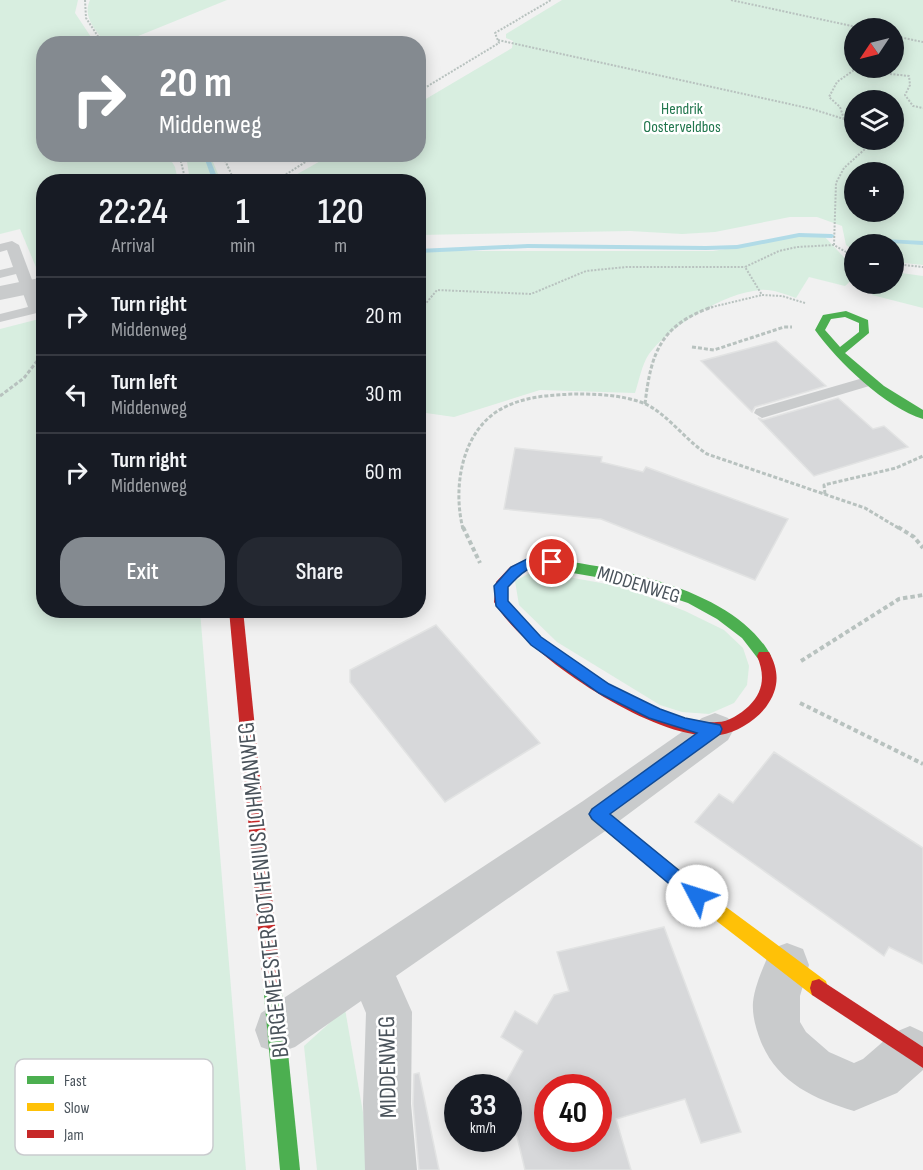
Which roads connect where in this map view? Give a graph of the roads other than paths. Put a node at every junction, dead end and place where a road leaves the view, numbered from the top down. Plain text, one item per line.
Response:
1 (0, 248) edge
2 (0, 274) edge
3 (31, 280) edge
4 (0, 293) edge
5 (0, 318) edge
6 (840, 352) junction
7 (870, 381) junction
8 (762, 413) dead end
9 (923, 415) edge
10 (237, 618) edge
11 (715, 729) junction
12 (597, 814) junction
13 (787, 965) junction
14 (369, 968) junction
15 (278, 1030) junction
16 (916, 1054) edge
17 (290, 1170) edge
18 (391, 1170) edge

1 - 3 lane
2 - 3 lane
3 - 4 street
3 - 5 lane
6 - 6 street
6 - 7 street
7 - 8 lane
7 - 9 street
10 - 15 street, BURGEMEESTER BOTHENIUS LOHMANWEG
11 - 11 street, MIDDENWEG
11 - 12 street
12 - 13 street
12 - 14 street
13 - 16 street
13 - 16 street
14 - 15 street
14 - 18 street, MIDDENWEG
15 - 17 street, BURGEMEESTER BOTHENIUS LOHMANWEG

